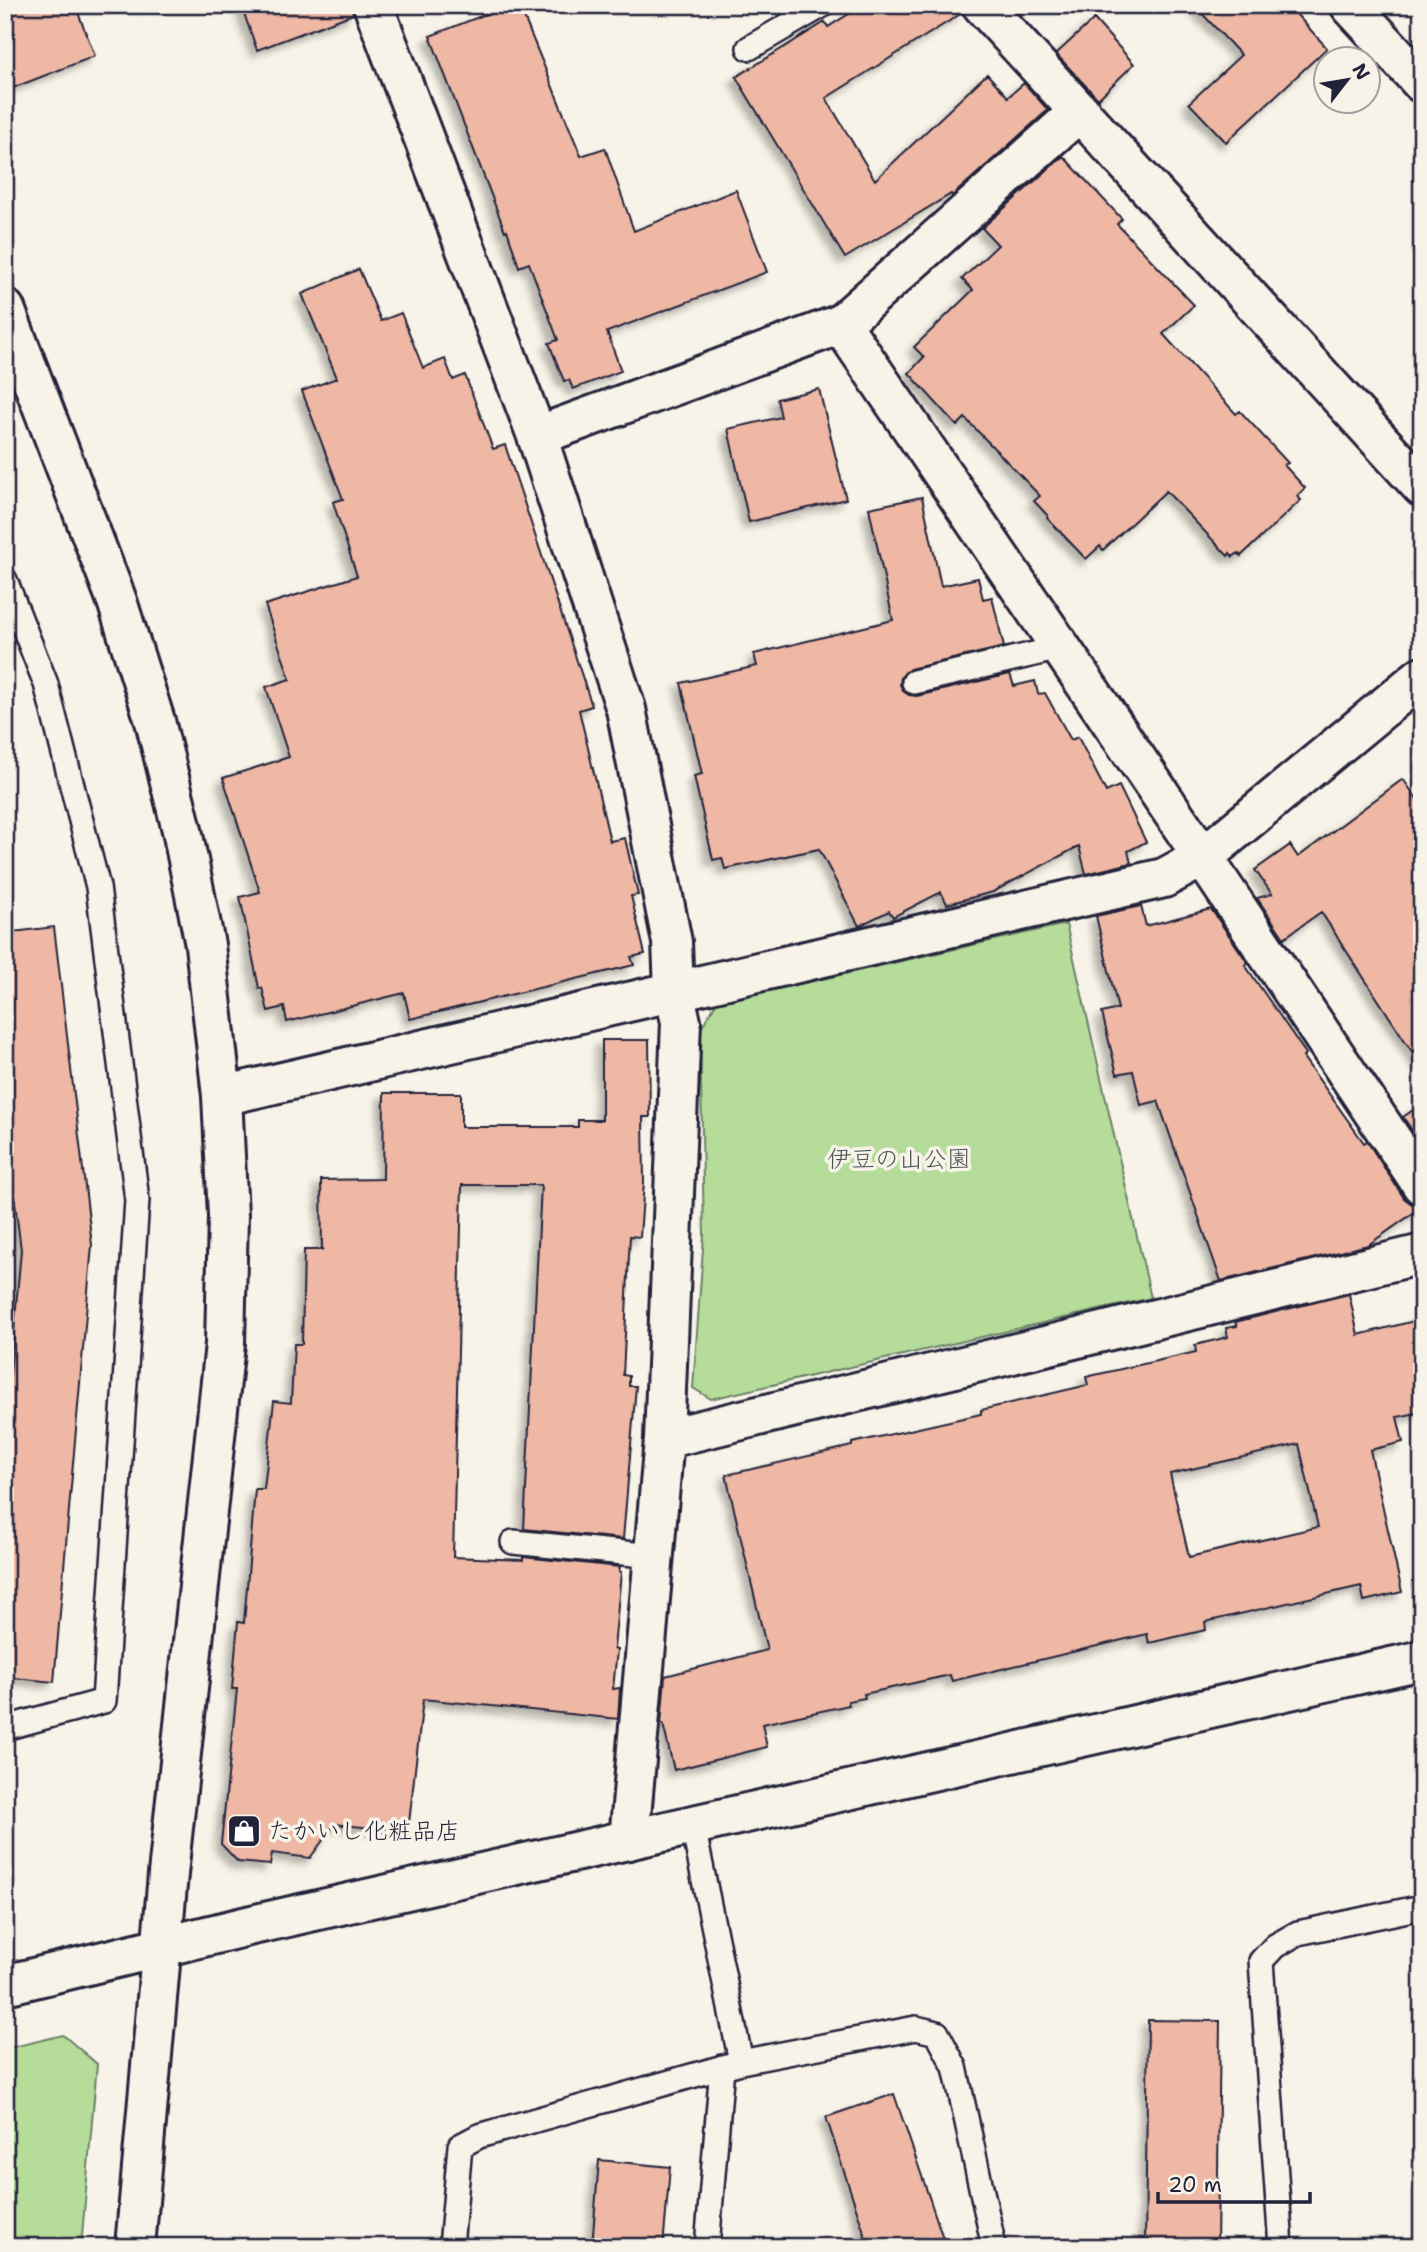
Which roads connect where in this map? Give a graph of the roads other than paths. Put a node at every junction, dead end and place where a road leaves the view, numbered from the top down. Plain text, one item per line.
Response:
1 (373, 5) edge
2 (823, 5) edge
3 (982, 5) edge
4 (1350, 5) edge
5 (748, 48) dead end
6 (1422, 83) edge
7 (1080, 111) junction
8 (5, 309) edge
9 (841, 324) junction
10 (537, 436) junction
11 (1422, 487) edge
12 (5, 580) edge
13 (1060, 648) junction
14 (1422, 676) edge
15 (914, 681) dead end
16 (1203, 857) junction
17 (674, 991) junction
18 (222, 1096) junction
19 (1422, 1185) edge
20 (1422, 1254) edge
21 (664, 1439) junction
22 (513, 1542) dead end
23 (654, 1556) junction
24 (1422, 1660) edge
25 (5, 1728) edge
26 (694, 1826) junction
27 (629, 1840) junction
28 (1422, 1906) edge
29 (161, 1948) junction
30 (5, 1985) edge
31 (732, 2065) junction
32 (135, 2247) edge
33 (451, 2247) edge
34 (707, 2247) edge
35 (994, 2247) edge
36 (1281, 2247) edge

1 - 10 street
2 - 5 lane
3 - 7 street
4 - 6 street
7 - 9 street
7 - 11 street
8 - 18 street
9 - 10 street
9 - 13 street
10 - 17 street
12 - 25 lane
13 - 15 lane
13 - 16 street
14 - 16 street
16 - 17 street
16 - 19 street
17 - 18 street
17 - 21 street
18 - 29 street
20 - 21 street
21 - 23 street
22 - 23 lane
23 - 27 street
24 - 26 street
26 - 27 street
26 - 31 lane
27 - 29 street
28 - 36 lane
29 - 30 street
29 - 32 street
31 - 33 lane
31 - 34 lane
31 - 35 lane

